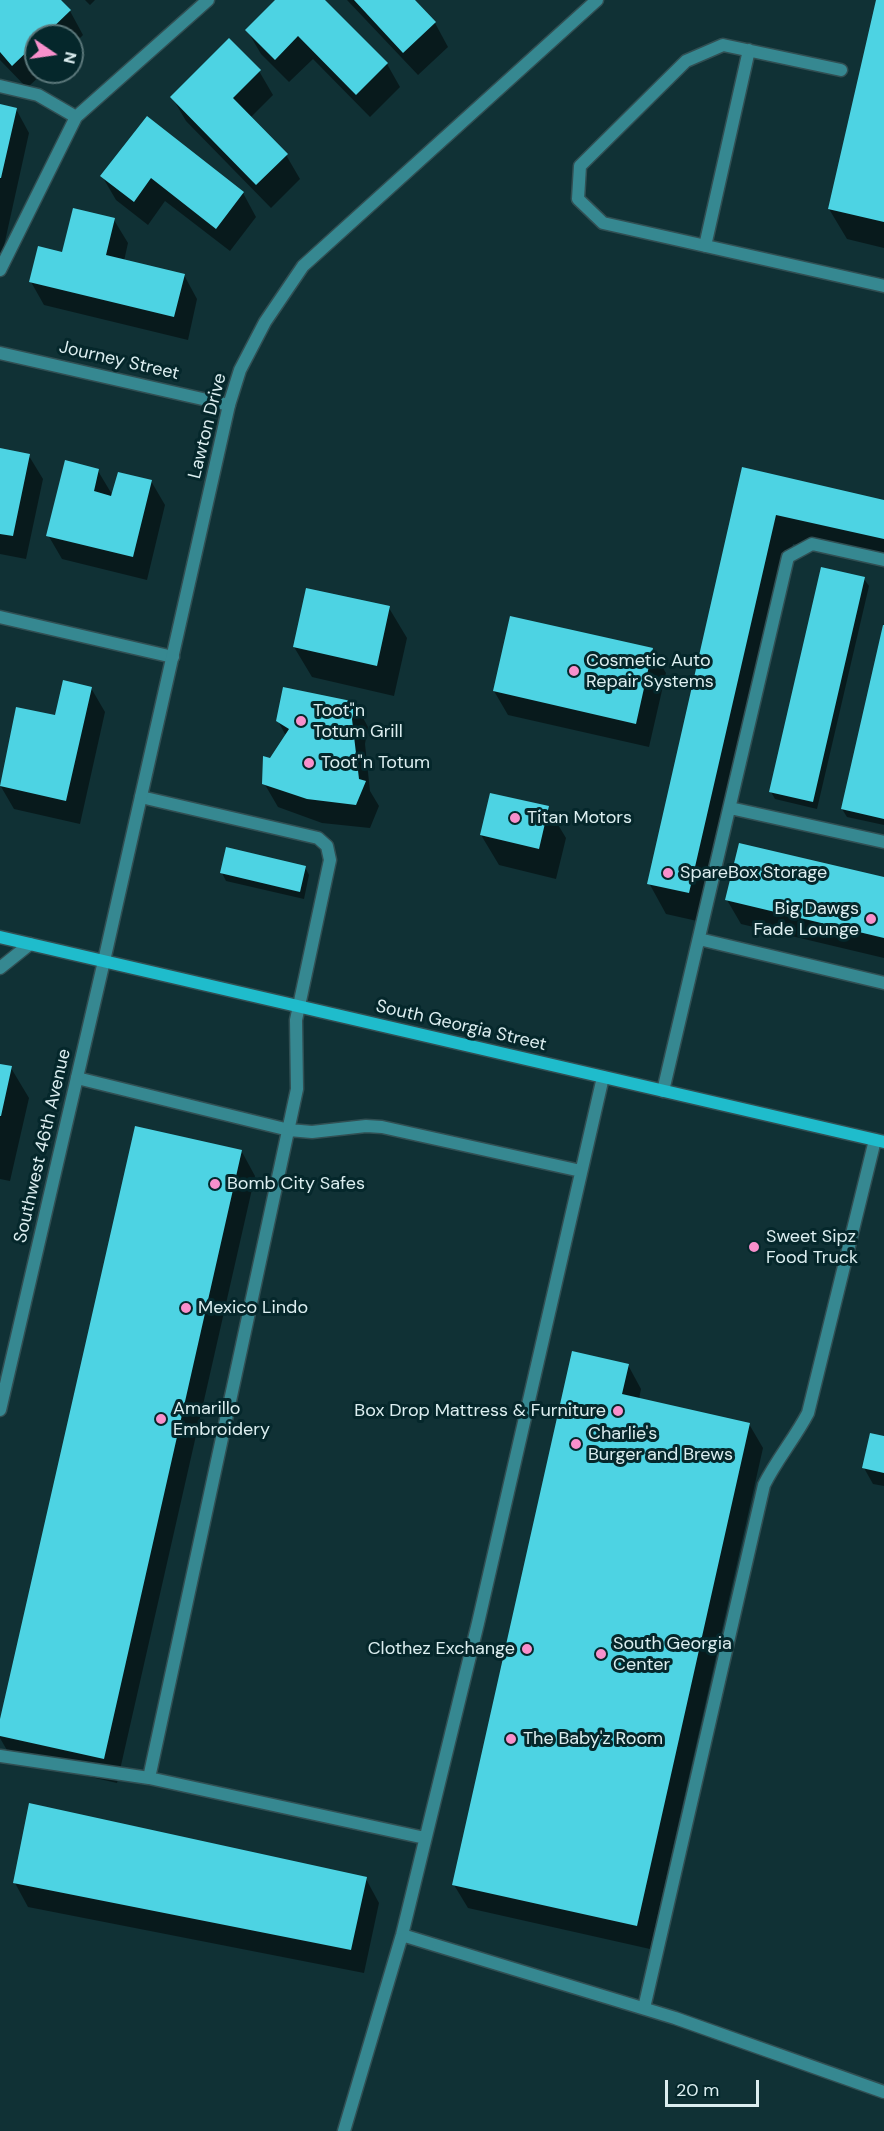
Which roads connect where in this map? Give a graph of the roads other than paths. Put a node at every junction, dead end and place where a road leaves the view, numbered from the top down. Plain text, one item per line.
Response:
1 (208, 0) edge
2 (597, 0) edge
3 (749, 50) junction
4 (841, 70) dead end
5 (0, 86) edge
6 (76, 117) junction
7 (705, 246) junction
8 (0, 270) edge
9 (884, 286) edge
10 (0, 353) edge
11 (229, 405) junction
12 (884, 560) edge
13 (0, 617) edge
14 (173, 657) junction
15 (141, 797) junction
16 (730, 808) junction
17 (884, 842) edge
18 (0, 937) edge
19 (699, 939) junction
20 (30, 944) junction
21 (104, 961) junction
22 (0, 968) edge
23 (884, 983) edge
24 (298, 1006) junction
25 (603, 1077) junction
26 (77, 1078) junction
27 (663, 1091) junction
28 (289, 1130) junction
29 (880, 1141) edge
30 (581, 1171) junction
31 (0, 1410) edge
32 (0, 1756) edge
33 (149, 1778) junction
34 (425, 1838) junction
35 (402, 1935) junction
36 (644, 2008) junction
37 (884, 2092) edge
38 (344, 2131) edge

1 - 6 street
2 - 11 street, Lawton Drive
3 - 4 street
3 - 7 street
3 - 7 street
5 - 6 street
6 - 8 street
7 - 9 street
10 - 11 street, Journey Street
11 - 14 street, Lawton Drive
12 - 16 street
13 - 14 street
14 - 15 street, Lawton Drive
15 - 21 street, Lawton Drive
15 - 24 street
16 - 17 street
16 - 19 street
18 - 20 main road, South Georgia Street
19 - 23 street
19 - 27 street
20 - 21 main road, South Georgia Street
20 - 22 street
21 - 24 main road, South Georgia Street
21 - 26 street, Southwest 46th Avenue
24 - 25 main road, South Georgia Street
24 - 28 street
25 - 27 main road, South Georgia Street
25 - 30 street
26 - 28 street
26 - 31 street, Southwest 46th Avenue
27 - 29 main road, South Georgia Street
28 - 30 street
28 - 33 street
29 - 36 street
30 - 34 street
32 - 33 street
33 - 34 street
34 - 35 street
35 - 36 street
35 - 38 street
36 - 37 street

